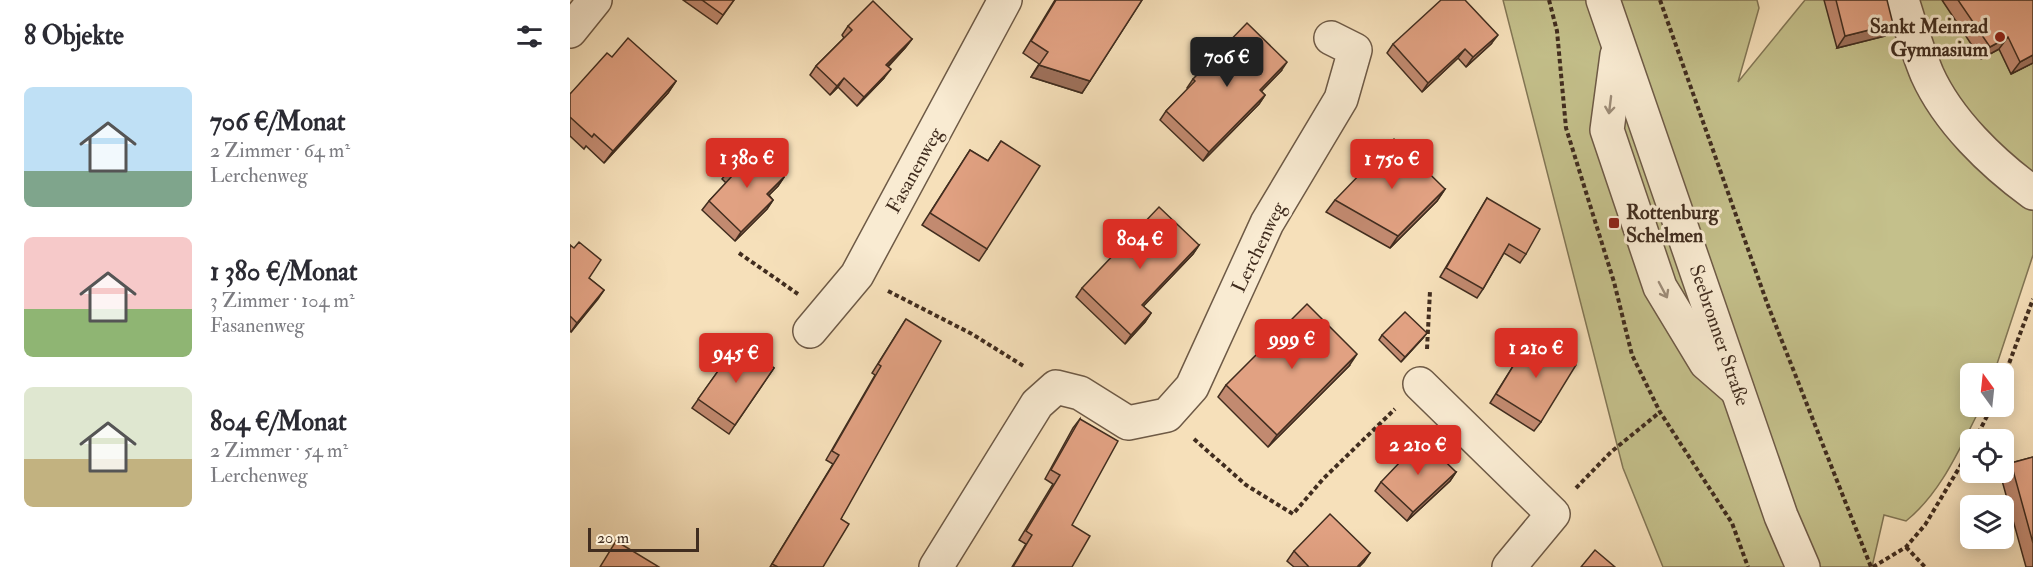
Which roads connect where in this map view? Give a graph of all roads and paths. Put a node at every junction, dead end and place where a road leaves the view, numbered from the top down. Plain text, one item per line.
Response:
1 (595, 0) edge
2 (1005, 0) edge
3 (1603, 0) edge
4 (1660, 0) edge
5 (1902, 0) edge
6 (570, 31) edge
7 (1331, 38) dead end
8 (2033, 193) edge
9 (739, 253) dead end
10 (857, 275) junction
11 (1430, 291) dead end
12 (2033, 299) edge
13 (818, 322) joint
14 (2009, 363) edge
15 (1420, 384) junction
16 (1056, 387) junction
17 (1660, 412) dead end
18 (1167, 415) junction
19 (1960, 466) edge
20 (1553, 514) junction
21 (1906, 547) junction
22 (936, 567) edge
23 (1509, 567) edge
24 (1803, 567) edge
25 (1872, 567) edge
26 (1925, 567) edge

1 - 6 street
2 - 10 street, Fasanenweg
3 - 24 street, Seebronner Straße
4 - 25 path
5 - 8 street
7 - 18 street, Lerchenweg
9 - 13 path
10 - 13 street, Fasanenweg
10 - 16 path
11 - 15 path
12 - 14 path
15 - 18 path
15 - 20 street
16 - 18 street
16 - 22 street
17 - 20 path
19 - 21 path
20 - 23 street
21 - 25 path
21 - 26 path

